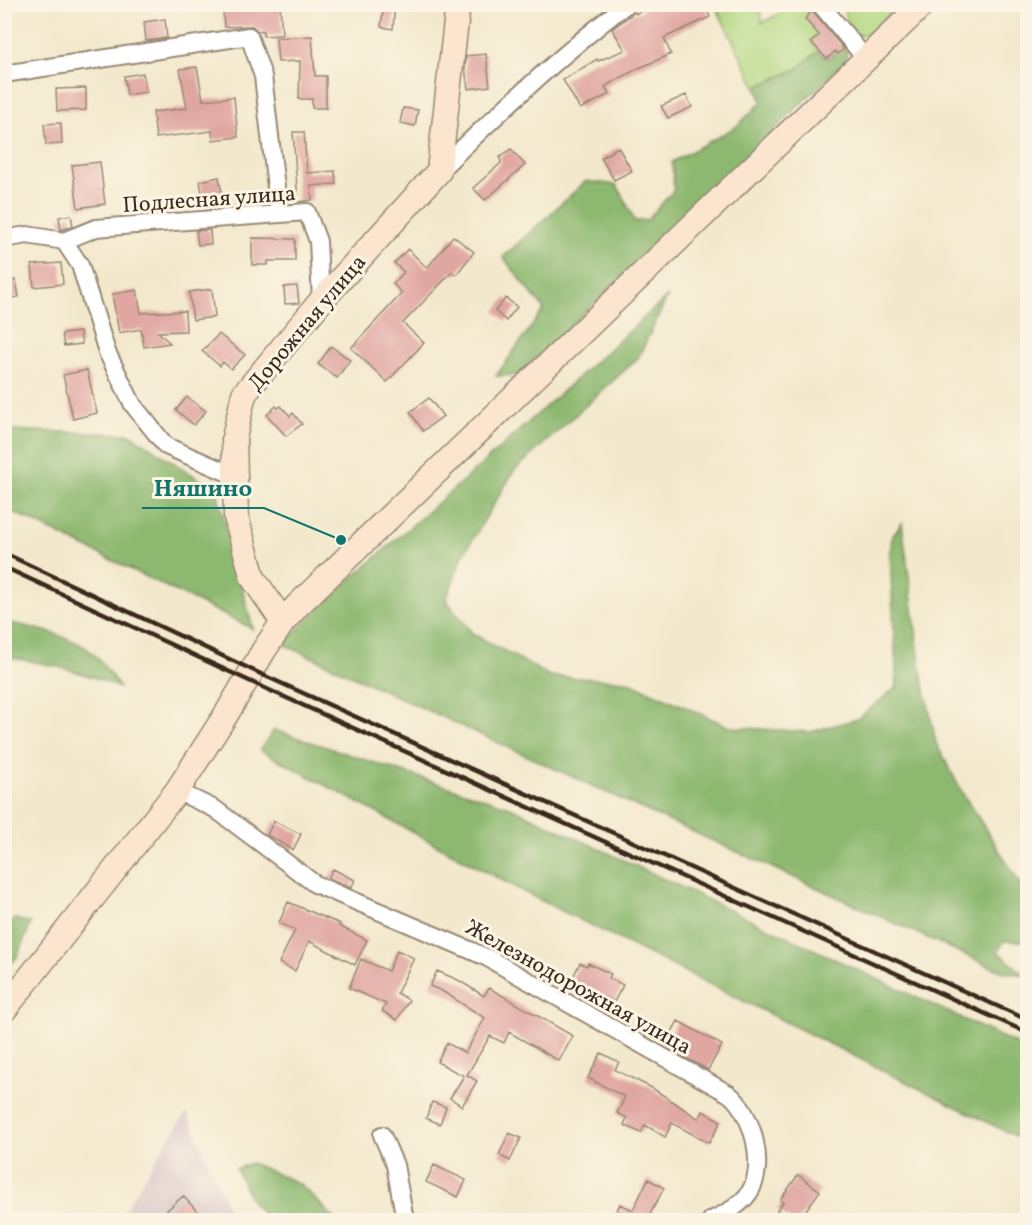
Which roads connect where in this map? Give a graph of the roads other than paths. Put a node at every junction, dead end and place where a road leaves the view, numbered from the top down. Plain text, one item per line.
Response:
1 (458, 4) edge
2 (627, 4) edge
3 (820, 4) edge
4 (923, 4) edge
5 (866, 59) junction
6 (4, 74) edge
7 (439, 171) junction
8 (279, 213) junction
9 (4, 239) edge
10 (64, 241) junction
11 (321, 301) junction
12 (235, 476) junction
13 (283, 622) junction
14 (177, 791) junction
15 (4, 1010) edge
16 (382, 1135) dead end
17 (405, 1221) edge
18 (711, 1221) edge

1 - 7 street
2 - 7 street
3 - 5 street
4 - 5 street
5 - 13 street
6 - 8 street
7 - 11 street, Дорожная улица
8 - 10 street, Подлесная улица
8 - 11 street, Подлесная улица
9 - 10 street
10 - 12 street
11 - 12 street, Дорожная улица
12 - 13 street, Дорожная улица
13 - 14 street
14 - 15 street
14 - 18 street, Железнодорожная улица
16 - 17 street

